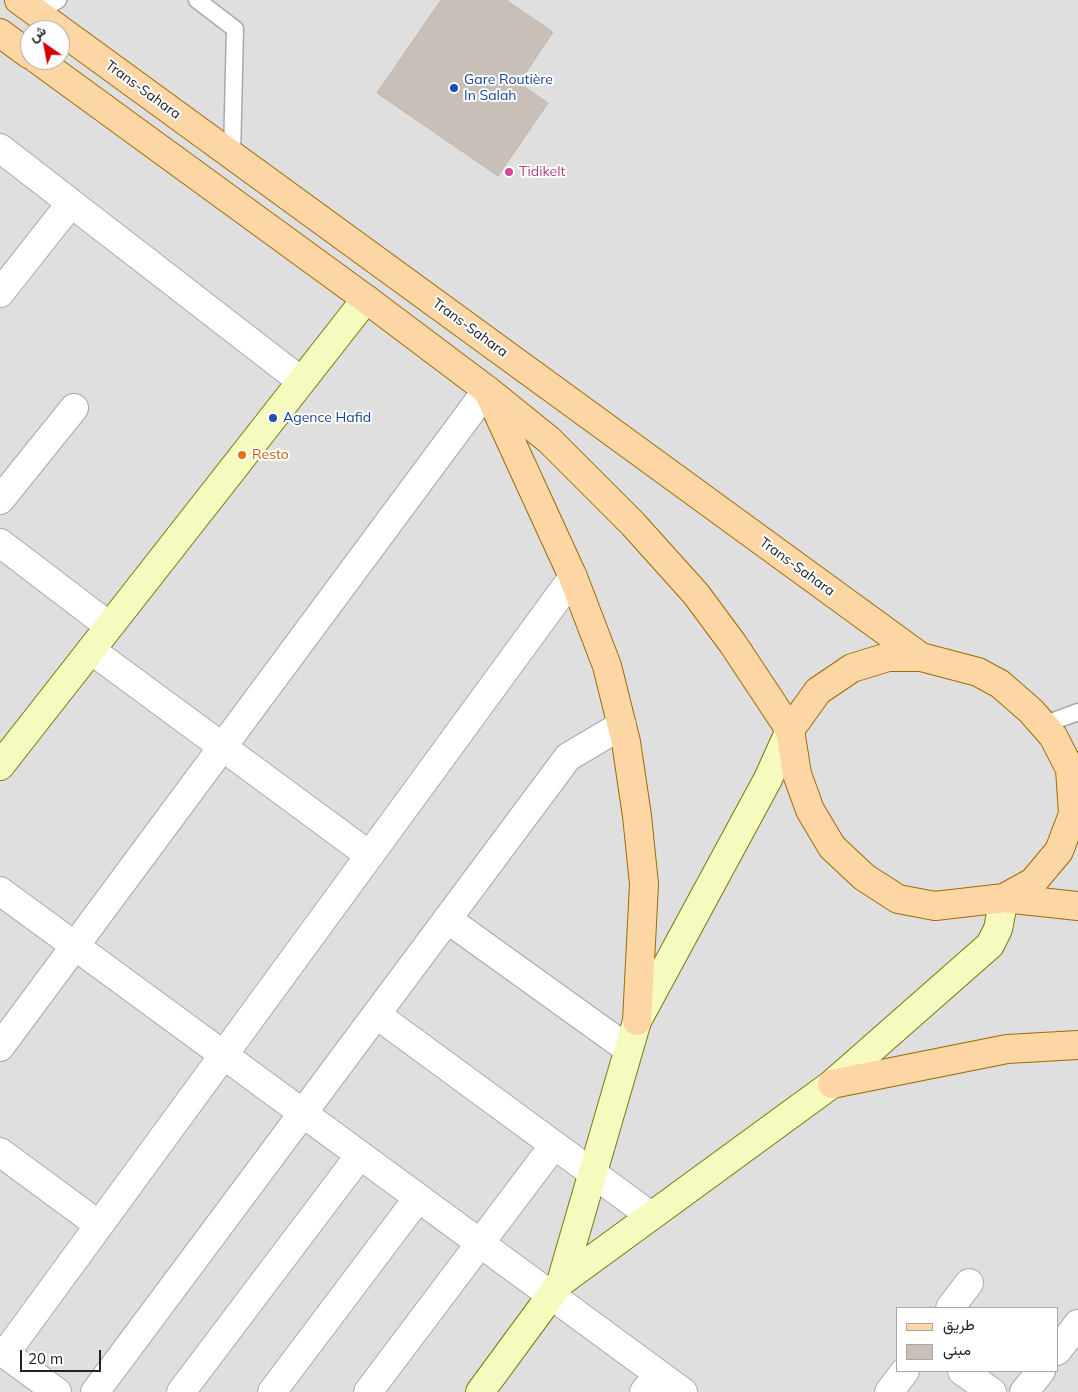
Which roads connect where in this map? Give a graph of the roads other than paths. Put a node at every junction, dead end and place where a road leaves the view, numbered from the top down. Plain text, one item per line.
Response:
1 (197, 0) edge
2 (38, 4) edge
3 (0, 33) edge
4 (20, 47) edge
5 (52, 70) edge
6 (0, 148) edge
7 (232, 154) junction
8 (71, 203) junction
9 (0, 293) edge
10 (366, 299) junction
11 (301, 381) junction
12 (487, 390) junction
13 (74, 408) dead end
14 (0, 500) edge
15 (0, 543) edge
16 (574, 577) junction
17 (109, 626) junction
18 (91, 650) junction
19 (920, 656) junction
20 (1078, 712) edge
21 (622, 725) junction
22 (1043, 725) junction
23 (790, 730) junction
24 (222, 747) junction
25 (0, 766) edge
26 (1074, 772) edge
27 (369, 855) junction
28 (0, 892) edge
29 (1004, 898) junction
30 (1078, 906) edge
31 (447, 919) junction
32 (75, 946) junction
33 (377, 1015) junction
34 (637, 1021) junction
35 (1078, 1045) edge
36 (0, 1047) edge
37 (628, 1050) junction
38 (223, 1055) junction
39 (832, 1084) junction
40 (303, 1113) junction
41 (554, 1144) junction
42 (0, 1152) edge
43 (360, 1155) junction
44 (592, 1172) junction
45 (418, 1198) junction
46 (651, 1216) junction
47 (99, 1225) junction
48 (480, 1243) junction
49 (969, 1283) dead end
50 (556, 1288) junction
51 (951, 1307) edge
52 (1078, 1324) edge
53 (1058, 1350) edge
54 (2, 1352) edge
55 (963, 1372) edge
56 (1040, 1372) edge
57 (651, 1383) edge
58 (57, 1392) edge
59 (96, 1392) edge
60 (181, 1392) edge
61 (272, 1392) edge
62 (368, 1392) edge
63 (480, 1392) edge
64 (683, 1392) edge
65 (992, 1392) edge
66 (1024, 1392) edge

1 - 7 lane
2 - 7 main road, Trans-Sahara
3 - 4 main road
5 - 10 main road
6 - 8 street
7 - 19 main road, Trans-Sahara
8 - 9 street
8 - 11 street
10 - 11 main road
10 - 12 main road
11 - 17 main road
12 - 16 main road
12 - 23 main road
12 - 24 street
13 - 14 street
15 - 17 street
16 - 21 main road
16 - 27 street
17 - 18 main road
18 - 24 street
18 - 25 main road
19 - 22 main road
19 - 23 main road
20 - 22 lane
21 - 31 street
21 - 34 main road
22 - 26 main road
23 - 29 main road
23 - 34 main road
24 - 27 street
24 - 32 street
26 - 29 main road
27 - 38 street
28 - 32 street
29 - 30 main road
29 - 39 main road
31 - 33 street
31 - 37 street
32 - 36 street
32 - 38 street
33 - 40 street
33 - 41 street
34 - 37 main road
35 - 39 main road
37 - 44 main road
38 - 40 street
38 - 47 street
39 - 46 main road
40 - 43 street
40 - 59 street
41 - 44 street
41 - 48 street
42 - 47 street
43 - 45 street
43 - 60 street
44 - 46 street
44 - 50 main road
45 - 48 street
45 - 61 street
46 - 50 main road
47 - 54 street
48 - 50 street
48 - 62 street
49 - 51 street
50 - 57 street
50 - 63 main road
52 - 53 street
54 - 58 street
55 - 65 street
56 - 66 street
57 - 64 street

